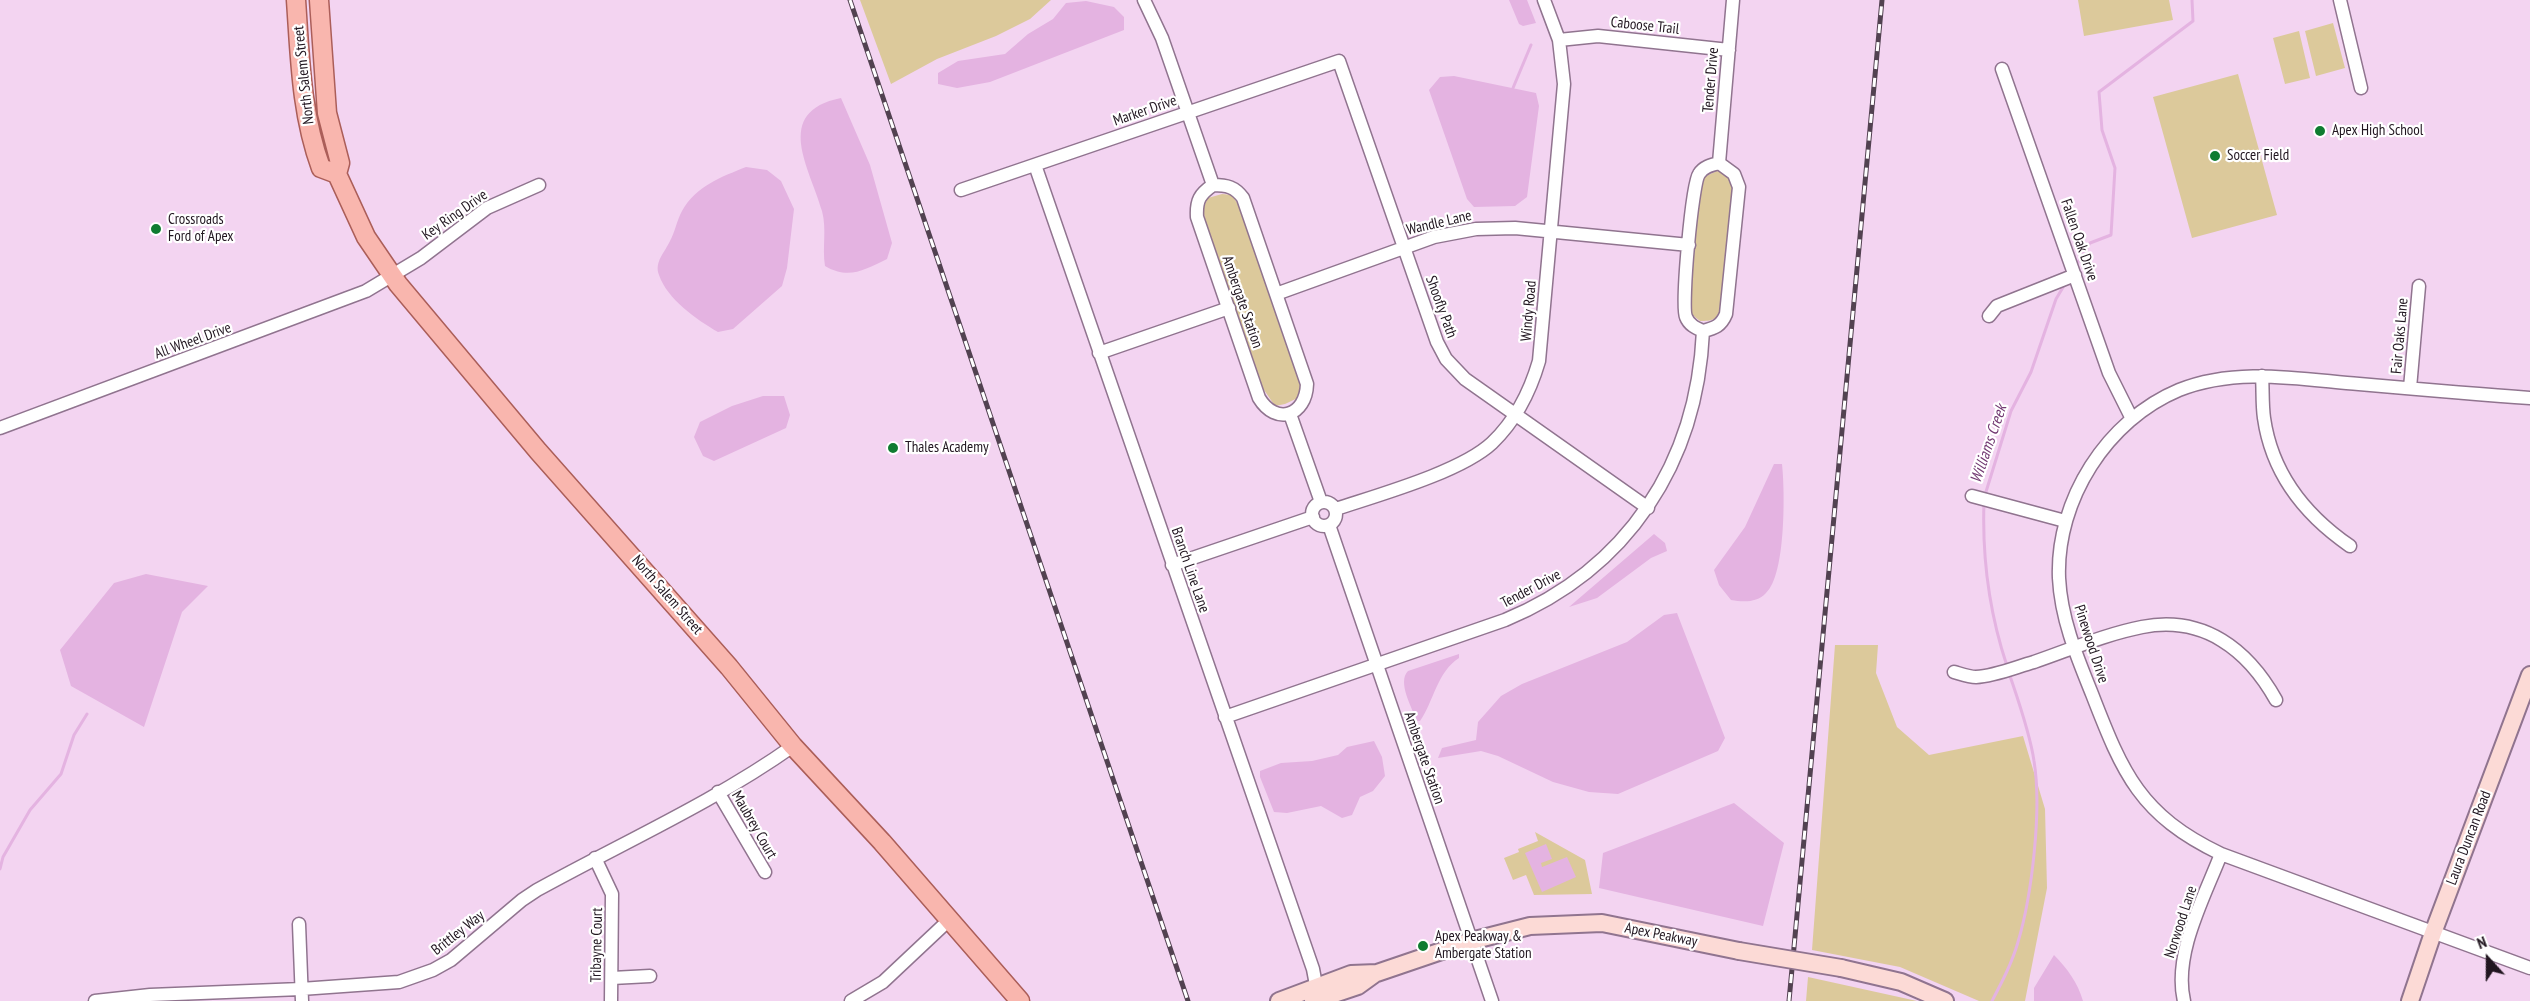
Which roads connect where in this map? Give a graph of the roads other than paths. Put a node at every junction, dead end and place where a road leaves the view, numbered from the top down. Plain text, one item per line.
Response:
1 (319, 0) edge
2 (1144, 0) edge
3 (1544, 0) edge
4 (1733, 0) edge
5 (2340, 0) edge
6 (297, 9) edge
7 (1559, 40) junction
8 (1729, 50) junction
9 (1339, 61) joint
10 (2002, 69) dead end
11 (2361, 88) dead end
12 (1188, 112) junction
13 (327, 113) junction
14 (1719, 163) junction
15 (1035, 165) junction
16 (337, 174) junction
17 (539, 185) dead end
18 (1213, 185) junction
19 (961, 190) dead end
20 (1550, 231) junction
21 (1689, 245) junction
22 (1403, 247) junction
23 (2075, 275) junction
24 (393, 276) junction
25 (2420, 286) dead end
26 (1276, 294) junction
27 (1229, 308) junction
28 (1989, 316) dead end
29 (1703, 331) junction
30 (1099, 353) junction
31 (2262, 376) junction
32 (2410, 388) junction
33 (2530, 399) edge
34 (1290, 414) junction
35 (1516, 415) junction
36 (2132, 419) junction
37 (0, 428) edge
38 (1972, 496) dead end
39 (1321, 502) junction
40 (1648, 508) junction
41 (1336, 509) junction
42 (1313, 517) junction
43 (2065, 521) junction
44 (1329, 525) junction
45 (2350, 546) dead end
46 (1172, 565) junction
47 (2074, 649) junction
48 (1376, 664) junction
49 (1954, 672) dead end
50 (2530, 675) edge
51 (2276, 700) dead end
52 (1225, 717) junction
53 (793, 746) junction
54 (718, 792) junction
55 (2221, 854) junction
56 (595, 858) junction
57 (765, 872) dead end
58 (949, 920) junction
59 (299, 924) dead end
60 (2433, 933) junction
61 (1471, 941) junction
62 (2530, 968) edge
63 (650, 976) dead end
64 (612, 978) junction
65 (1314, 993) edge
66 (301, 995) edge
67 (95, 1001) edge
68 (611, 1001) edge
69 (851, 1001) edge
70 (1020, 1001) edge
71 (1279, 1001) edge
72 (1492, 1001) edge
73 (1945, 1001) edge
74 (2184, 1001) edge
75 (2410, 1001) edge

1 - 13 main road, North Salem Street
2 - 12 street
3 - 7 street, Windy Road
4 - 8 street, Tender Drive
5 - 11 street
6 - 13 main road
6 - 16 main road, North Salem Street
7 - 8 street, Caboose Trail
7 - 20 street, Windy Road
8 - 14 street, Tender Drive
9 - 12 street, Marker Drive
9 - 22 street, Shoofly Path
10 - 23 street, Fallen Oak Drive
12 - 15 street, Marker Drive
12 - 18 street
13 - 16 main road, North Salem Street
14 - 21 street
14 - 29 street
15 - 19 street, Marker Drive
15 - 30 street, Branch Line Lane
16 - 24 main road, North Salem Street
17 - 24 street, Key Ring Drive
18 - 26 street
18 - 27 street, Ambergate Station
20 - 21 street, Wandle Lane
20 - 22 street, Wandle Lane
20 - 35 street, Windy Road
21 - 29 street
22 - 26 street, Wandle Lane
22 - 35 street, Shoofly Path
23 - 28 street
23 - 36 street, Fallen Oak Drive
24 - 37 street, All Wheel Drive
24 - 53 main road, North Salem Street
25 - 32 street, Fair Oaks Lane
26 - 34 street
27 - 30 street
27 - 34 street, Ambergate Station
29 - 40 street, Tender Drive
30 - 46 street, Branch Line Lane
31 - 32 street, Pinewood Drive
31 - 36 street, Pinewood Drive
31 - 45 street
32 - 33 street, Pinewood Drive
34 - 39 street
35 - 40 street, Shoofly Path
35 - 41 street, Windy Road
36 - 43 street, Pinewood Drive
38 - 43 street
39 - 41 street
39 - 42 street
40 - 48 street, Tender Drive
41 - 44 street
42 - 44 street
42 - 46 street
43 - 47 street, Pinewood Drive
44 - 48 street, Ambergate Station
46 - 52 street, Branch Line Lane
47 - 49 street
47 - 51 street
47 - 55 street, Pinewood Drive
48 - 52 street, Tender Drive
48 - 61 street, Ambergate Station
50 - 60 main road, Laura Duncan Road
52 - 65 street, Branch Line Lane
53 - 54 street, Brittley Way
53 - 58 main road, North Salem Street
54 - 56 street, Brittley Way
54 - 57 street, Maubrey Court
55 - 60 street, Pinewood Drive
55 - 74 street, Norwood Lane
56 - 64 street, Tribayne Court
56 - 66 street, Brittley Way
58 - 69 street
58 - 70 main road, North Salem Street
59 - 66 street
60 - 62 street, Pinewood Drive
60 - 75 main road, Laura Duncan Road
61 - 65 main road, Apex Peakway
61 - 72 street, Ambergate Station
61 - 73 main road, Apex Peakway, bridge
63 - 64 street
64 - 68 street, Tribayne Court
65 - 71 main road, Apex Peakway
66 - 67 street, Brittley Way

